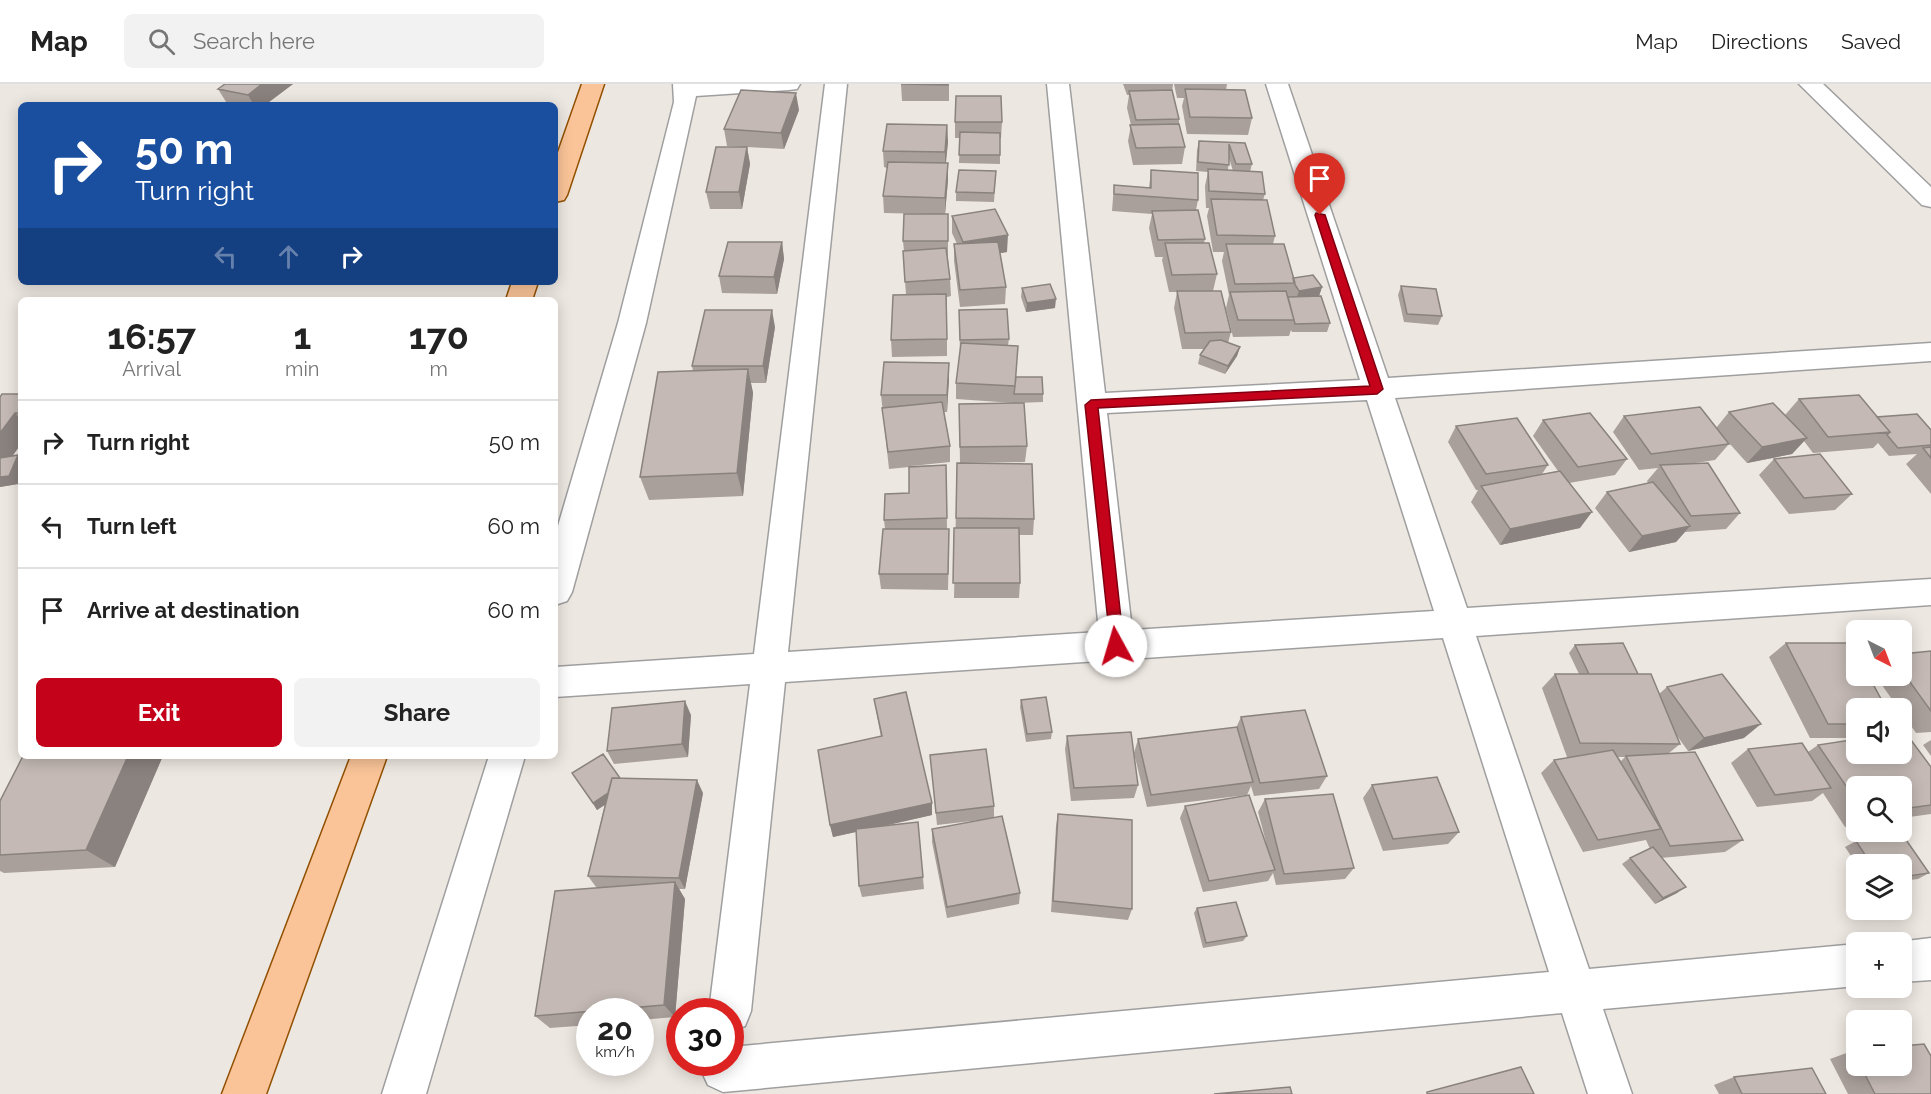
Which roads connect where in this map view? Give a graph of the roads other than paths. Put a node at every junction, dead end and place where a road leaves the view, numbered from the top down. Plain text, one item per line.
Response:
1 (593, 84) edge
2 (789, 84) edge
3 (836, 84) edge
4 (1058, 84) edge
5 (1277, 84) edge
6 (1810, 84) edge
7 (684, 87) edge
8 (558, 186) edge
9 (1931, 200) edge
10 (1931, 352) edge
11 (1377, 389) junction
12 (1091, 405) junction
13 (558, 582) edge
14 (1931, 592) edge
15 (1454, 623) junction
16 (1116, 646) junction
17 (768, 668) junction
18 (558, 682) edge
19 (368, 759) edge
20 (506, 759) edge
21 (1931, 959) edge
22 (1912, 960) edge
23 (1846, 966) edge
24 (1576, 990) junction
25 (731, 998) edge
26 (744, 1073) edge
27 (244, 1094) edge
28 (404, 1094) edge
29 (1610, 1094) edge

1 - 8 main road
2 - 7 street
3 - 17 street
4 - 12 street
5 - 11 street
6 - 9 street
7 - 13 street
10 - 11 street
11 - 12 street
11 - 15 street
12 - 16 street
14 - 15 street
15 - 16 street
15 - 24 street
16 - 17 street
17 - 18 street
17 - 25 street
19 - 27 main road
20 - 28 street
21 - 22 street
23 - 24 street
24 - 26 street
24 - 29 street

